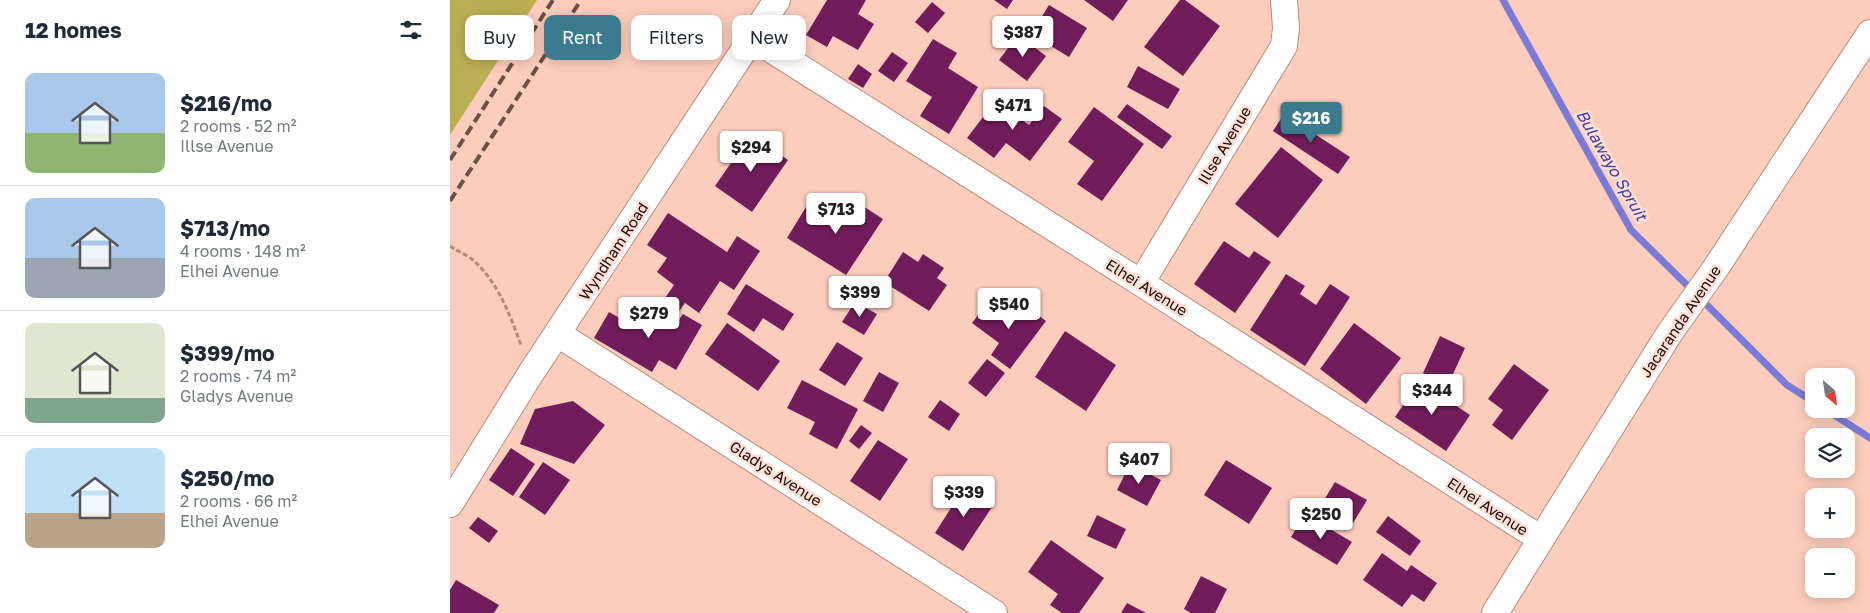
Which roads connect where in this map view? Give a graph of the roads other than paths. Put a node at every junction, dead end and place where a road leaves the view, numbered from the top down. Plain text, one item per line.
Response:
1 (777, 0) edge
2 (1284, 0) edge
3 (767, 15) edge
4 (1870, 33) edge
5 (738, 60) edge
6 (787, 60) edge
7 (1141, 283) junction
8 (558, 334) junction
9 (450, 504) edge
10 (1540, 539) junction
11 (994, 613) edge
12 (1495, 613) edge

1 - 3 street, Wyndham Road
2 - 7 street, Illse Avenue
4 - 10 street, Jacaranda Avenue
5 - 8 street, Wyndham Road
6 - 7 street, Elhei Avenue
7 - 10 street, Elhei Avenue
8 - 9 street, Wyndham Road
8 - 11 street, Gladys Avenue
10 - 12 street, Jacaranda Avenue

